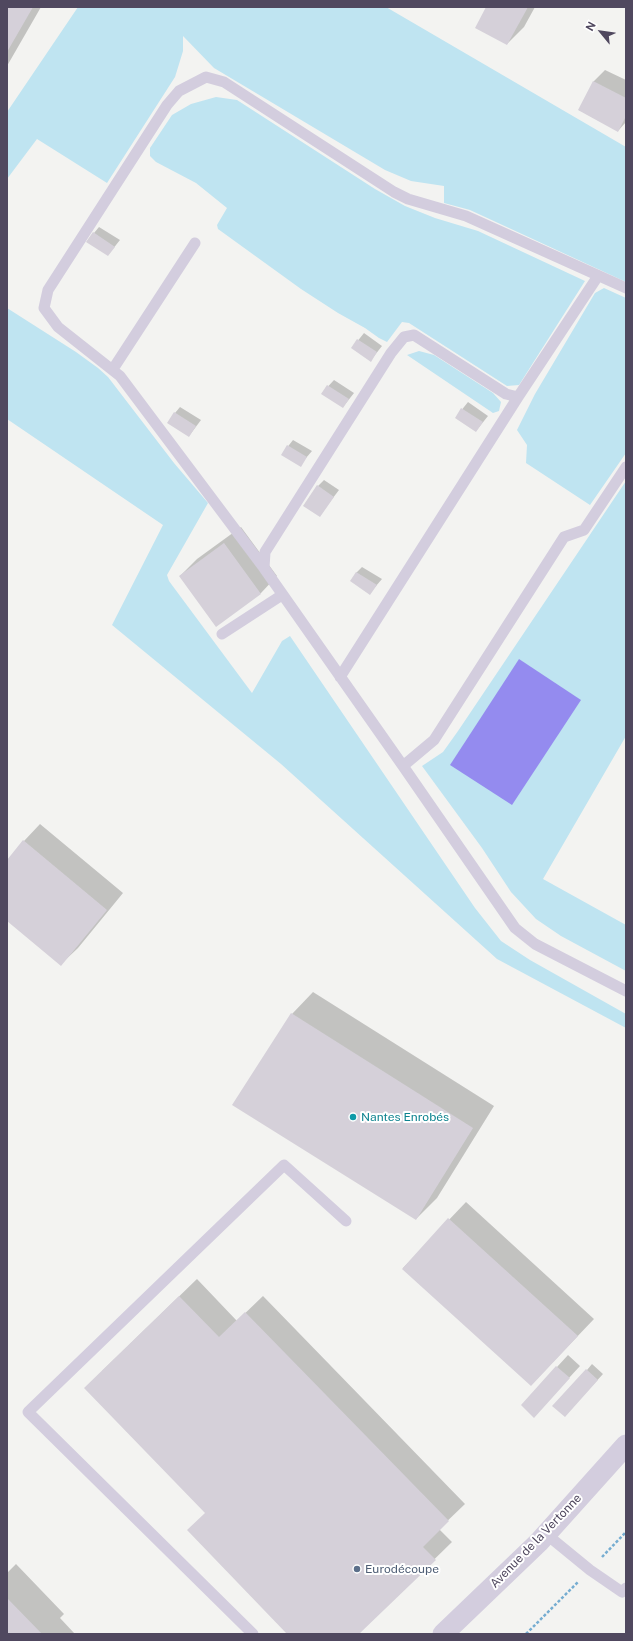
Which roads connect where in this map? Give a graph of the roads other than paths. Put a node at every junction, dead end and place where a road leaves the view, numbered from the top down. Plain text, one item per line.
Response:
1 (195, 243) dead end
2 (598, 276) junction
3 (626, 288) edge
4 (113, 369) junction
5 (518, 398) junction
6 (626, 467) edge
7 (264, 568) junction
8 (282, 595) junction
9 (222, 634) dead end
10 (340, 677) junction
11 (403, 766) junction
12 (626, 991) edge
13 (346, 1221) dead end
14 (626, 1444) edge
15 (546, 1534) junction
16 (625, 1592) edge
17 (253, 1634) edge
18 (443, 1634) edge

1 - 4 lane
2 - 3 lane
2 - 4 lane
2 - 5 lane
4 - 7 lane
5 - 7 lane
5 - 10 lane
6 - 11 lane
7 - 8 lane
8 - 9 lane
8 - 10 lane
10 - 11 lane
11 - 12 lane
13 - 17 lane
14 - 15 street, Avenue de la Vertonne
15 - 16 lane
15 - 18 street, Avenue de la Vertonne

